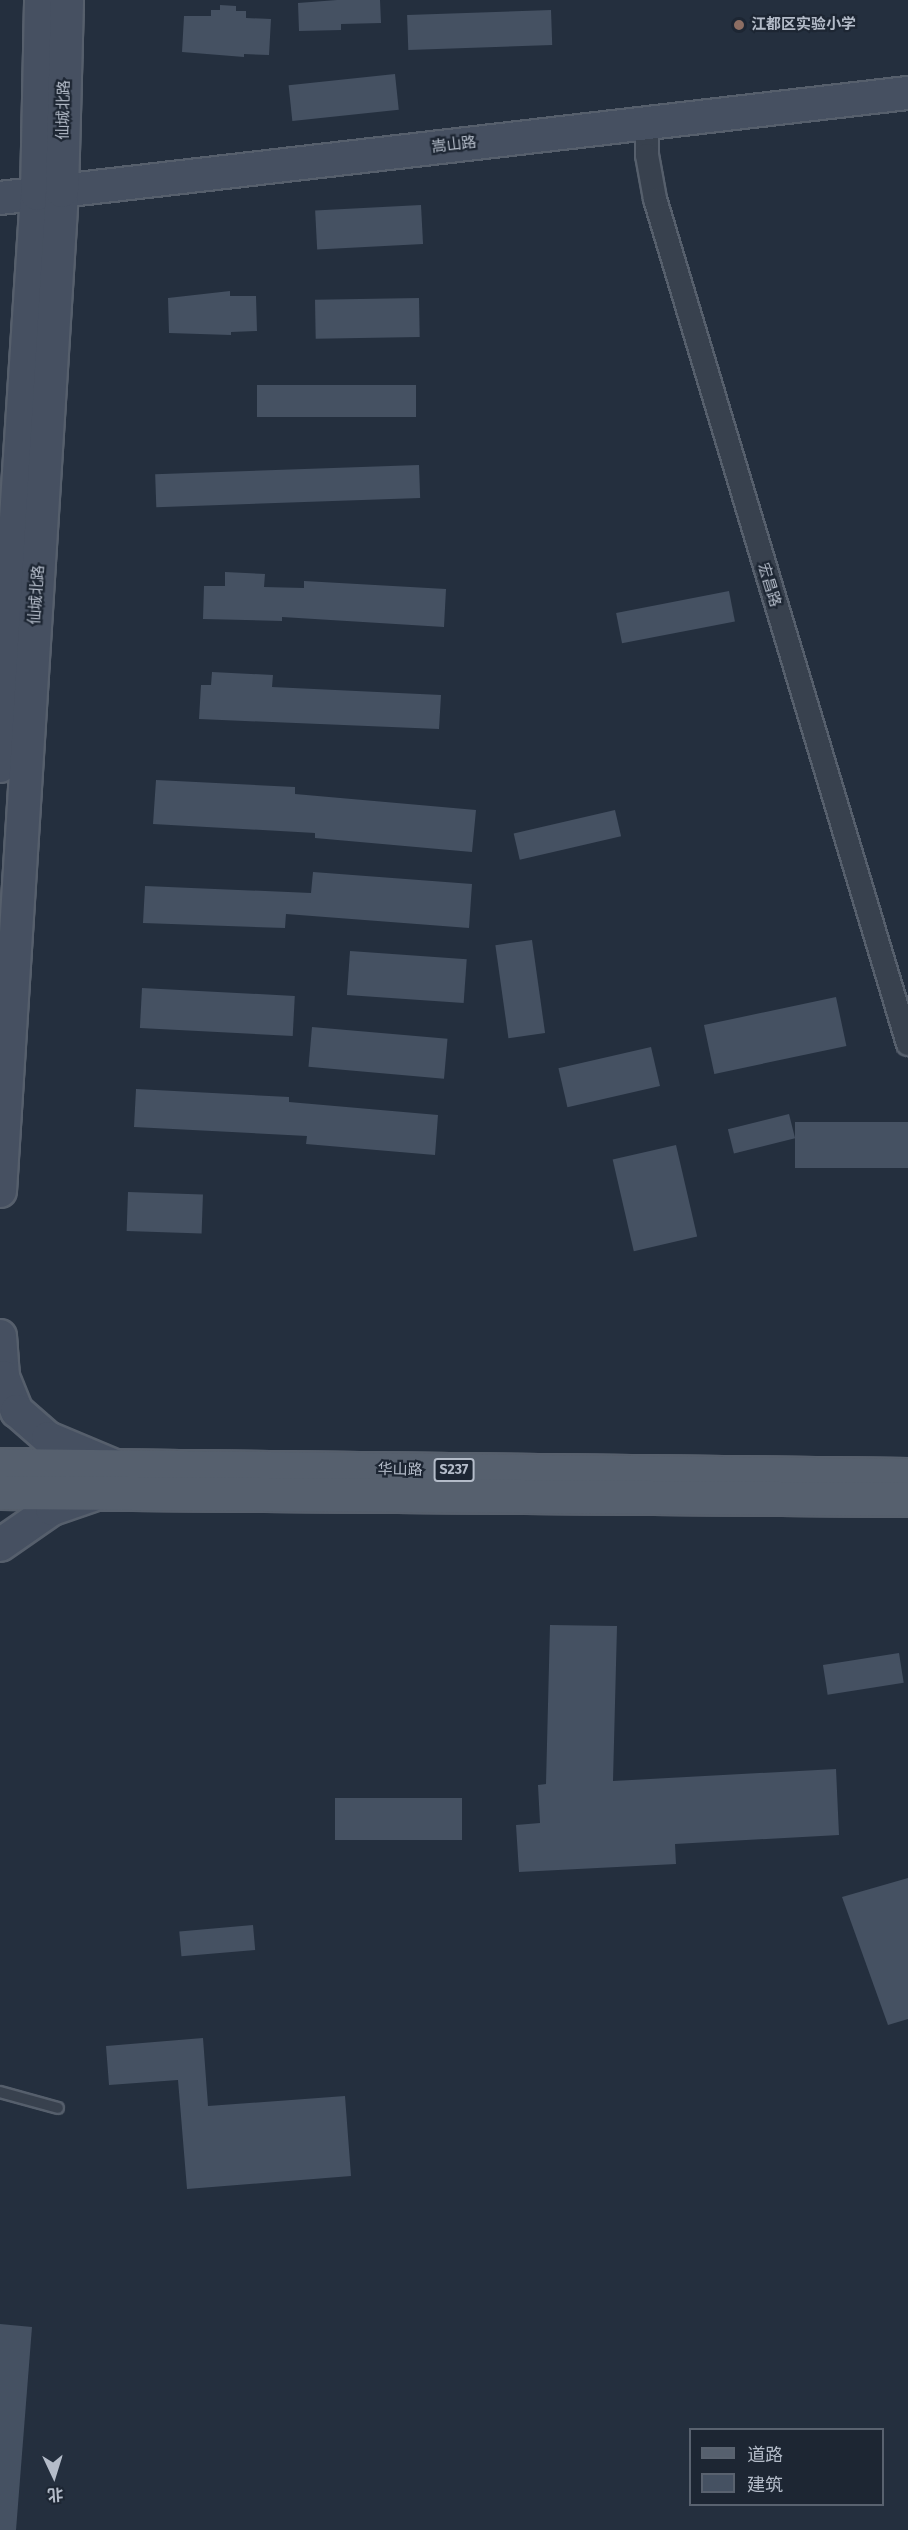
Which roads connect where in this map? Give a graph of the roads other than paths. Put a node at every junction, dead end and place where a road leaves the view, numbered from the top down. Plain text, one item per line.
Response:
1 (41, 0) edge
2 (67, 0) edge
3 (908, 93) edge
4 (647, 123) junction
5 (50, 192) junction
6 (0, 198) edge
7 (0, 766) edge
8 (908, 1044) edge
9 (0, 1191) edge
10 (0, 1336) edge
11 (0, 1465) edge
12 (908, 1476) edge
13 (108, 1480) junction
14 (0, 1492) edge
15 (908, 1499) edge
16 (0, 1545) edge
17 (0, 2092) edge
18 (58, 2108) dead end

1 - 5 main road, 仙城北路
2 - 5 main road, 仙城北路
3 - 4 main road, 嵩山路
4 - 5 main road, 嵩山路
4 - 8 street, 宏昌路
5 - 6 main road, 嵩山路
5 - 7 main road, 仙城北路
5 - 9 main road, 仙城北路
10 - 13 main road
11 - 13 main road, 华山路 / S237
12 - 13 main road, 华山路 / S237
13 - 14 main road, S237
13 - 15 main road, S237
13 - 16 main road
17 - 18 lane

